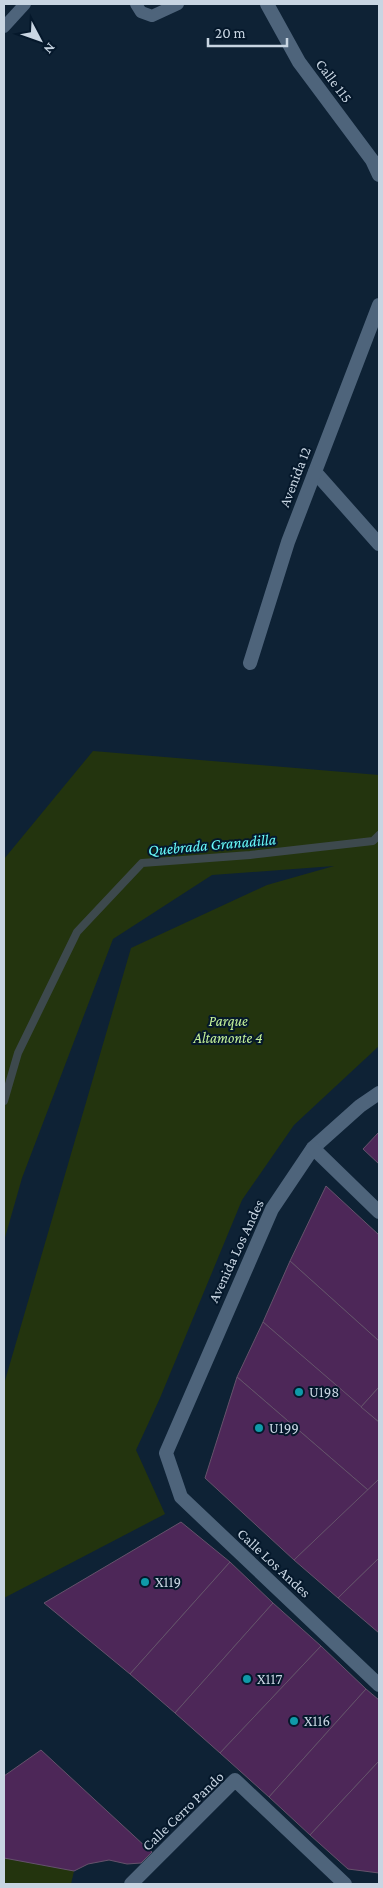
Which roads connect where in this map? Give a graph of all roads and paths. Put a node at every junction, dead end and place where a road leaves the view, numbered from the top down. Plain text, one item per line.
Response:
1 (25, 4) edge
2 (136, 4) edge
3 (178, 4) edge
4 (267, 4) edge
5 (4, 27) edge
6 (379, 175) edge
7 (379, 305) edge
8 (315, 472) junction
9 (379, 544) edge
10 (250, 663) dead end
11 (379, 1093) edge
12 (313, 1148) junction
13 (379, 1212) edge
14 (166, 1454) joint
15 (379, 1685) edge
16 (131, 1884) edge
17 (345, 1884) edge

1 - 5 lane
2 - 3 lane
4 - 6 street, Calle 115
7 - 8 street, Avenida 12
8 - 9 street
8 - 10 street, Avenida 12
11 - 12 street, Avenida Los Andes
12 - 13 street
12 - 14 street, Avenida Los Andes
14 - 15 street, Calle Los Andes
16 - 17 street, Calle Cerro Pando

